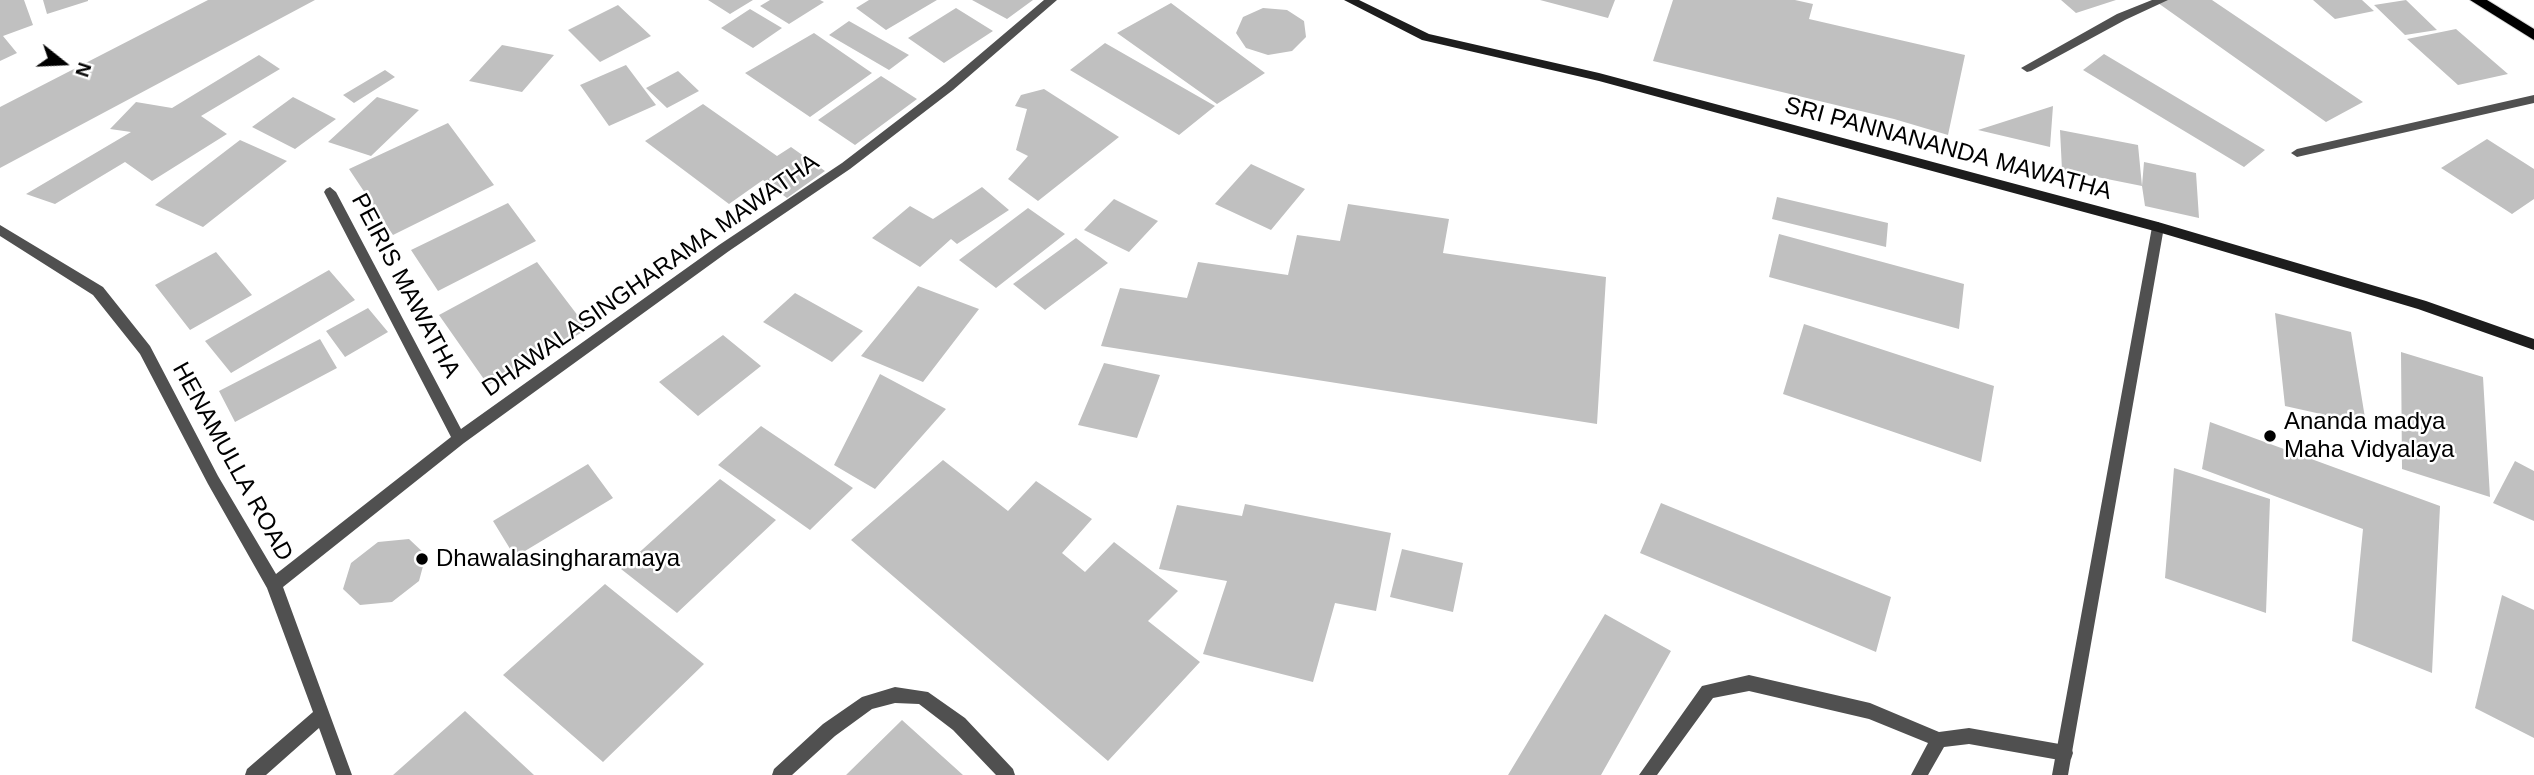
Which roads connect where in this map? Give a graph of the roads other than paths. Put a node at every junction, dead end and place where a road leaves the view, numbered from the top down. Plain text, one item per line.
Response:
1 (1051, 0) edge
2 (1350, 0) edge
3 (2162, 0) edge
4 (2477, 0) edge
5 (2534, 35) edge
6 (2027, 68) dead end
7 (2534, 99) edge
8 (2297, 153) dead end
9 (330, 192) dead end
10 (2158, 228) junction
11 (0, 230) edge
12 (2534, 345) edge
13 (459, 439) junction
14 (274, 584) junction
15 (323, 714) junction
16 (1939, 740) junction
17 (2065, 753) junction
18 (253, 775) edge
19 (344, 775) edge
20 (780, 775) edge
21 (1007, 775) edge
22 (1647, 775) edge
23 (1919, 775) edge
24 (2060, 775) edge

1 - 13 street, DHAWALASINGHARAMA MAWATHA
2 - 10 main road, SRI PANNANANDA MAWATHA
3 - 6 street
4 - 5 main road
7 - 8 street
9 - 13 street, PEIRIS MAWATHA
10 - 12 main road, SRI PANNANANDA MAWATHA
10 - 17 street
11 - 14 street, HENAMULLA ROAD
13 - 14 street, DHAWALASINGHARAMA MAWATHA
14 - 15 street, HENAMULLA ROAD
15 - 18 street
15 - 19 street, HENAMULLA ROAD
16 - 17 street
16 - 22 street
16 - 23 street
17 - 24 street
20 - 21 street

